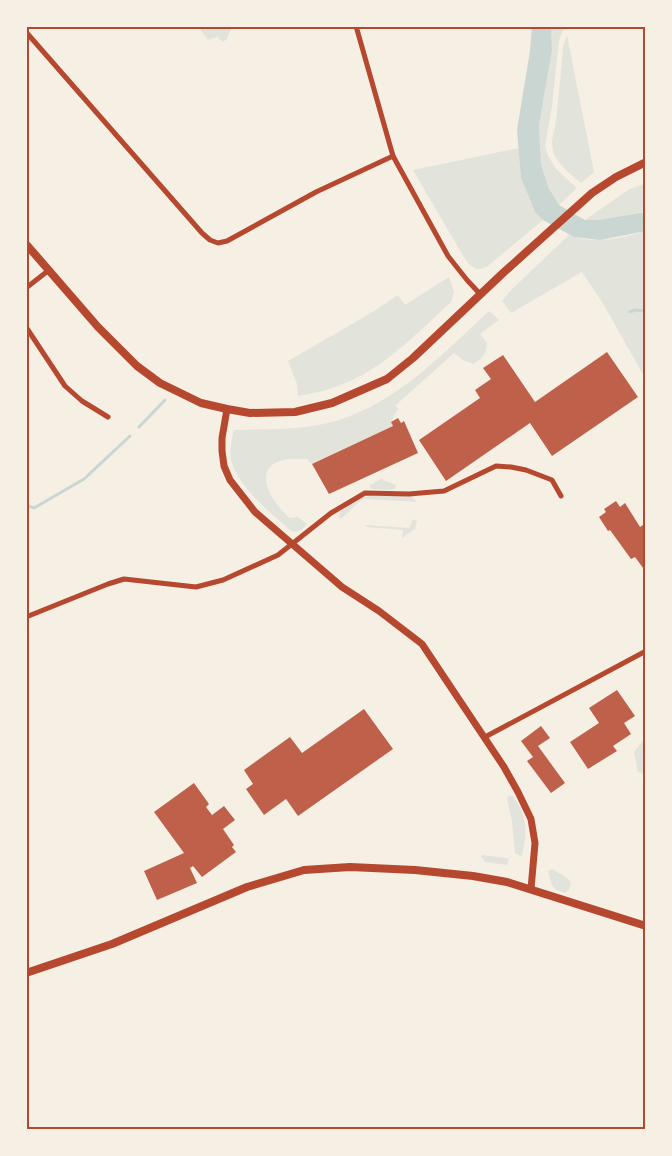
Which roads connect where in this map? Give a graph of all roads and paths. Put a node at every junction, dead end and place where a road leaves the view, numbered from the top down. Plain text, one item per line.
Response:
1 (356, 26) edge
2 (26, 32) edge
3 (393, 156) junction
4 (646, 162) edge
5 (26, 244) edge
6 (49, 270) junction
7 (26, 288) edge
8 (481, 295) junction
9 (26, 327) edge
10 (227, 409) junction
11 (108, 417) dead end
12 (561, 496) dead end
13 (292, 545) junction
14 (26, 617) edge
15 (646, 651) edge
16 (485, 737) junction
17 (531, 890) junction
18 (646, 926) edge
19 (26, 973) edge

1 - 3 street
2 - 3 street
3 - 8 street
4 - 8 main road
5 - 6 main road
6 - 7 street
6 - 10 main road
8 - 10 main road
9 - 11 street
10 - 13 street
12 - 13 street
13 - 14 street
13 - 16 street
15 - 16 street
16 - 17 street
17 - 18 main road
17 - 19 main road

